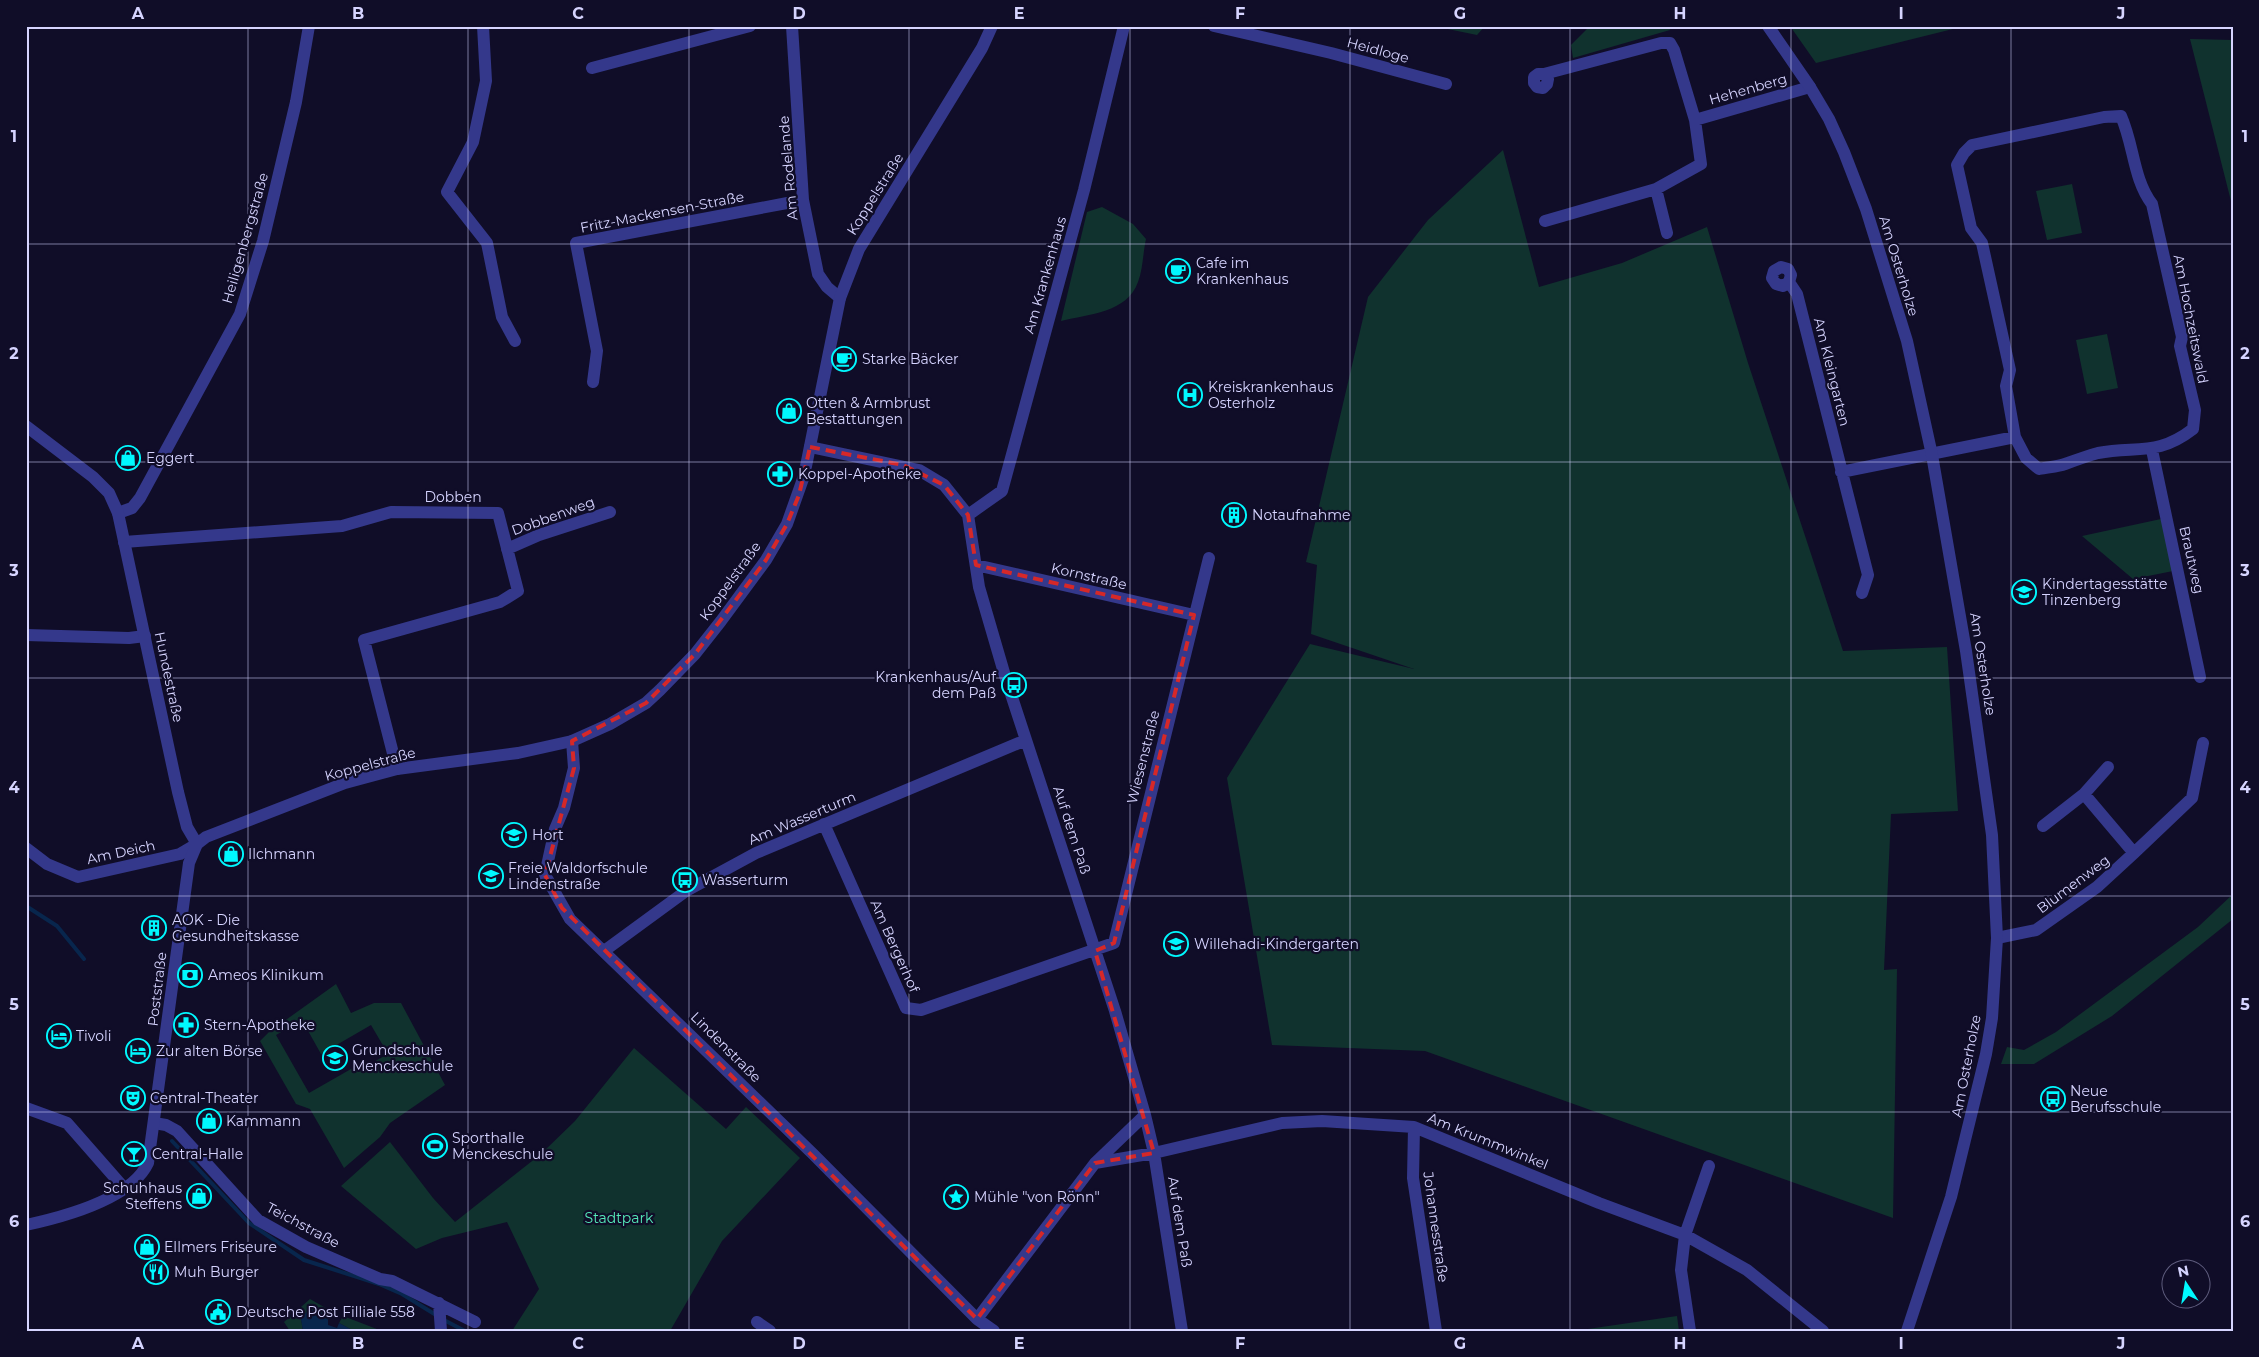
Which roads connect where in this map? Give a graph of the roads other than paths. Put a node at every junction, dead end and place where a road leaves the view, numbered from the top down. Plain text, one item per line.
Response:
1 (309, 26) edge
2 (482, 26) edge
3 (750, 26) edge
4 (792, 26) edge
5 (992, 26) edge
6 (1124, 26) edge
7 (1214, 26) edge
8 (1768, 26) edge
9 (592, 68) dead end
10 (1544, 74) dead end
11 (1446, 84) dead end
12 (1810, 87) junction
13 (1695, 120) junction
14 (1656, 189) junction
15 (803, 200) junction
16 (1545, 221) dead end
17 (1666, 233) dead end
18 (1789, 282) dead end
19 (840, 298) junction
20 (515, 341) dead end
21 (593, 382) dead end
22 (26, 426) edge
23 (2015, 437) junction
24 (810, 447) junction
25 (2152, 450) junction
26 (1932, 455) junction
27 (1842, 472) junction
28 (610, 512) dead end
29 (118, 513) junction
30 (968, 515) junction
31 (124, 542) junction
32 (507, 549) junction
33 (1209, 558) dead end
34 (976, 565) junction
35 (1862, 593) dead end
36 (1194, 615) junction
37 (26, 635) edge
38 (145, 636) junction
39 (2200, 677) dead end
40 (1026, 740) junction
41 (572, 741) junction
42 (2202, 743) dead end
43 (2108, 767) dead end
44 (397, 769) junction
45 (2084, 794) junction
46 (824, 824) junction
47 (2043, 826) dead end
48 (197, 844) junction
49 (26, 848) edge
50 (2134, 853) junction
51 (1997, 938) junction
52 (604, 951) junction
53 (1095, 951) junction
54 (26, 1108) edge
55 (1146, 1115) junction
56 (154, 1123) junction
57 (1414, 1126) junction
58 (1154, 1153) junction
59 (1095, 1163) junction
60 (1709, 1166) dead end
61 (124, 1188) junction
62 (26, 1225) edge
63 (1685, 1235) junction
64 (439, 1307) junction
65 (475, 1322) dead end
66 (758, 1322) dead end
67 (978, 1325) edge
68 (440, 1328) edge
69 (770, 1331) edge
70 (994, 1331) edge
71 (1182, 1331) edge
72 (1436, 1331) edge
73 (1690, 1331) edge
74 (1823, 1331) edge
75 (1907, 1331) edge

1 - 29 street, Heiligenbergstraße
2 - 20 street
3 - 9 street
4 - 15 street, Am Rodelande
5 - 19 street, Koppelstraße
6 - 30 street, Am Krankenhaus
7 - 11 street, Heidloge
8 - 12 street, Am Osterholze
10 - 13 street, Hehenberg
12 - 13 street, Hehenberg
12 - 26 street, Am Osterholze
13 - 14 street, Hehenberg
14 - 16 street, Hehenberg
14 - 17 street
15 - 19 street, Am Rodelande
15 - 21 street, Fritz-Mackensen-Straße
18 - 27 street, Am Kleingarten
19 - 24 street, Koppelstraße
22 - 29 street, Hundestraße
23 - 25 street, Am Hochzeitswald
23 - 25 street, Am Hochzeitswald
23 - 26 street
24 - 30 street, Auf dem Paß
24 - 41 street, Koppelstraße
25 - 39 street, Brautweg
26 - 27 street
26 - 51 street, Am Osterholze
27 - 35 street, Am Kleingarten
28 - 32 street, Dobbenweg
29 - 31 street, Hundestraße
30 - 34 street, Auf dem Paß
31 - 32 street, Dobben
31 - 38 street, Hundestraße
32 - 44 street, Dobben
33 - 36 street, Wiesenstraße
34 - 36 street, Kornstraße
34 - 40 street, Auf dem Paß
36 - 53 street, Wiesenstraße
37 - 38 street
38 - 48 street, Hundestraße
40 - 46 street, Am Wasserturm
40 - 53 street, Auf dem Paß
41 - 44 street, Koppelstraße
41 - 52 street, Lindenstraße
42 - 50 street, Blumenweg
43 - 45 street
44 - 48 street, Koppelstraße
45 - 47 street
45 - 50 street
46 - 52 street, Am Wasserturm
46 - 53 street, Am Bergerhof
48 - 49 street, Am Deich
48 - 56 street, Poststraße
50 - 51 street, Blumenweg
51 - 75 street, Am Osterholze
52 - 67 street, Lindenstraße
53 - 55 street, Auf dem Paß
54 - 61 street
55 - 58 street, Auf dem Paß
55 - 59 street
56 - 61 street, Poststraße
56 - 64 street, Teichstraße
57 - 58 street, Am Krummwinkel
57 - 63 street, Am Krummwinkel
57 - 72 street, Johannesstraße
58 - 59 street, Am Krummwinkel
58 - 71 street, Auf dem Paß
59 - 67 street
60 - 63 street
61 - 62 street, Poststraße
63 - 73 street
63 - 74 street, Am Krummwinkel
64 - 65 street, Teichstraße
64 - 68 street
66 - 69 street
67 - 70 street, Lindenstraße

